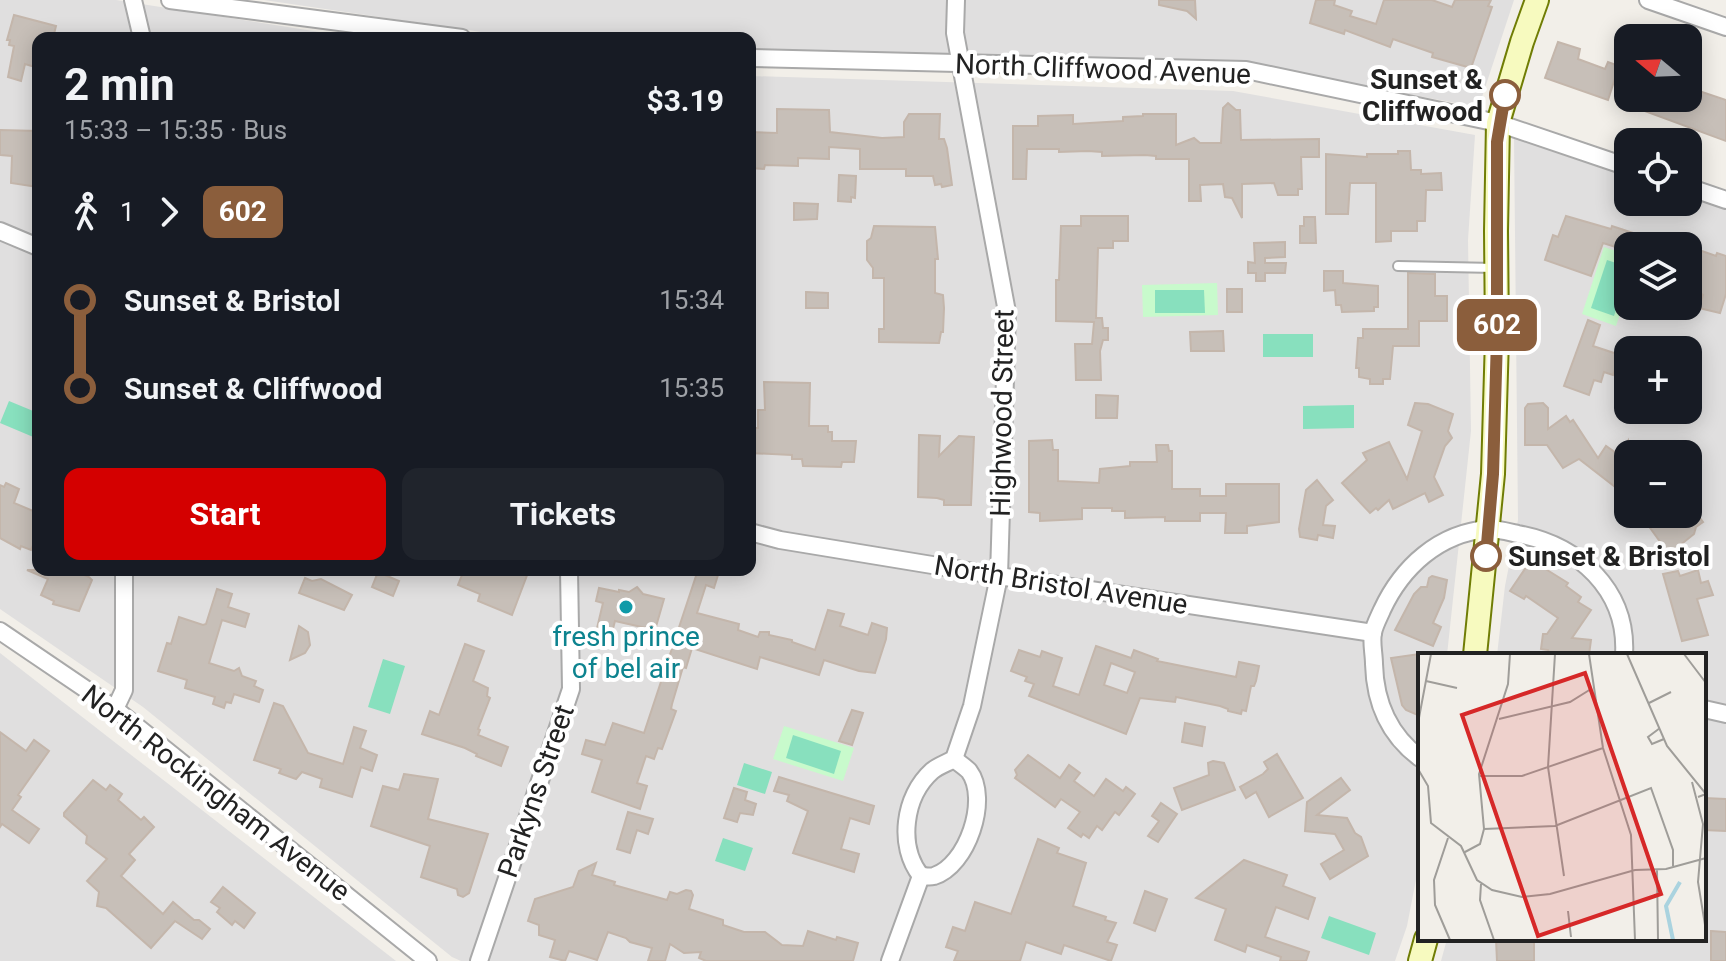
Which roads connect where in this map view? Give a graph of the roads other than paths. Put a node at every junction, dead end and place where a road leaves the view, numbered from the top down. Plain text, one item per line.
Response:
1 (133, 0) edge
2 (170, 0) edge
3 (956, 0) edge
4 (1537, 0) edge
5 (1648, 0) edge
6 (1726, 27) edge
7 (141, 32) edge
8 (416, 32) edge
9 (756, 58) edge
10 (963, 64) junction
11 (1498, 123) junction
12 (1614, 162) edge
13 (1702, 192) edge
14 (1726, 200) edge
15 (0, 231) edge
16 (32, 244) edge
17 (1398, 266) dead end
18 (1496, 268) junction
19 (1489, 529) junction
20 (756, 534) edge
21 (124, 576) edge
22 (569, 576) edge
23 (999, 576) junction
24 (0, 631) edge
25 (1373, 633) junction
26 (1475, 653) edge
27 (1624, 653) edge
28 (115, 709) junction
29 (1706, 709) edge
30 (1726, 714) edge
31 (1418, 756) edge
32 (954, 759) junction
33 (921, 876) junction
34 (1425, 941) edge
35 (428, 961) edge
36 (479, 961) edge
37 (890, 961) edge
38 (1420, 961) edge

1 - 7 street
2 - 8 street
3 - 10 street, Highwood Street
4 - 11 main road
5 - 6 street
9 - 10 street, North Cliffwood Avenue
10 - 11 street, North Cliffwood Avenue
10 - 23 street, Highwood Street
11 - 12 street, North Cliffwood Avenue
11 - 18 main road
13 - 14 street
15 - 16 street
17 - 18 lane
18 - 19 main road
19 - 25 street
19 - 26 main road
19 - 27 street
20 - 23 street, North Bristol Avenue
21 - 28 street
22 - 36 street, Parkyns Street
23 - 25 street, North Bristol Avenue
23 - 32 street, Highwood Street
24 - 28 street, North Rockingham Avenue
25 - 31 street
28 - 35 street, North Rockingham Avenue
29 - 30 street
32 - 33 street
32 - 33 street
33 - 37 street
34 - 38 main road

